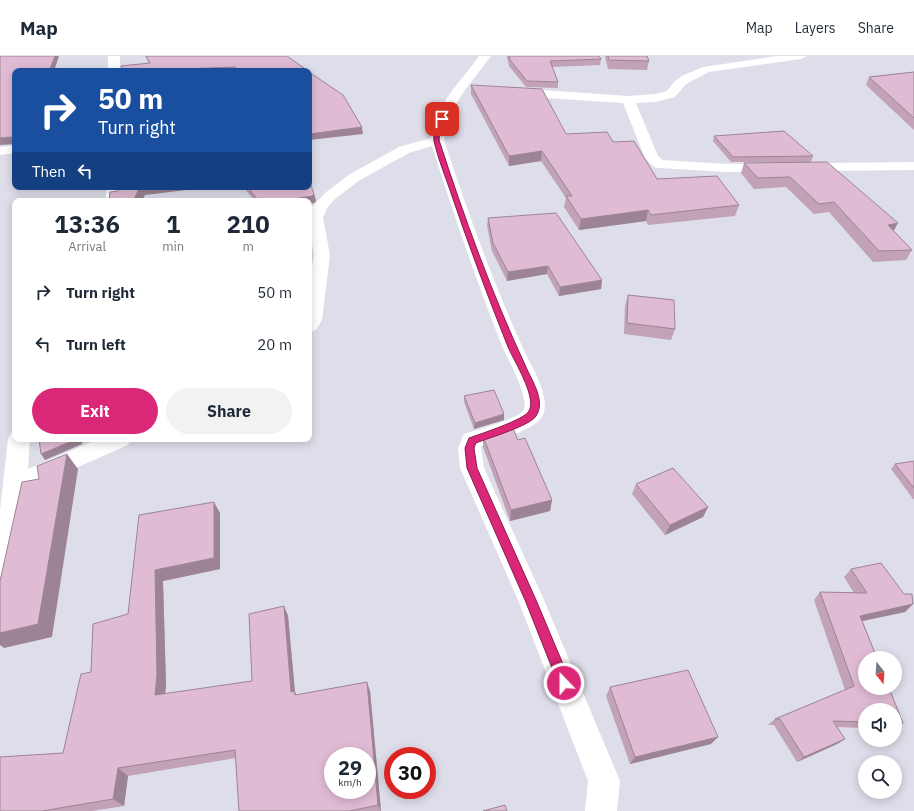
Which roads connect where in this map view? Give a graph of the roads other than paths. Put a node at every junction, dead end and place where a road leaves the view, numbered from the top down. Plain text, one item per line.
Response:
1 (114, 56) edge
2 (485, 56) edge
3 (801, 56) edge
4 (114, 68) edge
5 (461, 88) junction
6 (477, 89) edge
7 (501, 91) edge
8 (628, 100) junction
9 (437, 140) junction
10 (12, 150) edge
11 (0, 151) edge
12 (914, 166) edge
13 (312, 322) edge
14 (19, 442) edge
15 (113, 442) edge
16 (16, 484) junction
17 (0, 590) edge
18 (601, 811) edge

1 - 4 street
2 - 5 street
3 - 8 street
5 - 6 street
5 - 9 street
7 - 8 street
8 - 12 street
9 - 13 street
9 - 18 street
10 - 11 street
14 - 16 street
15 - 16 street
16 - 17 street

